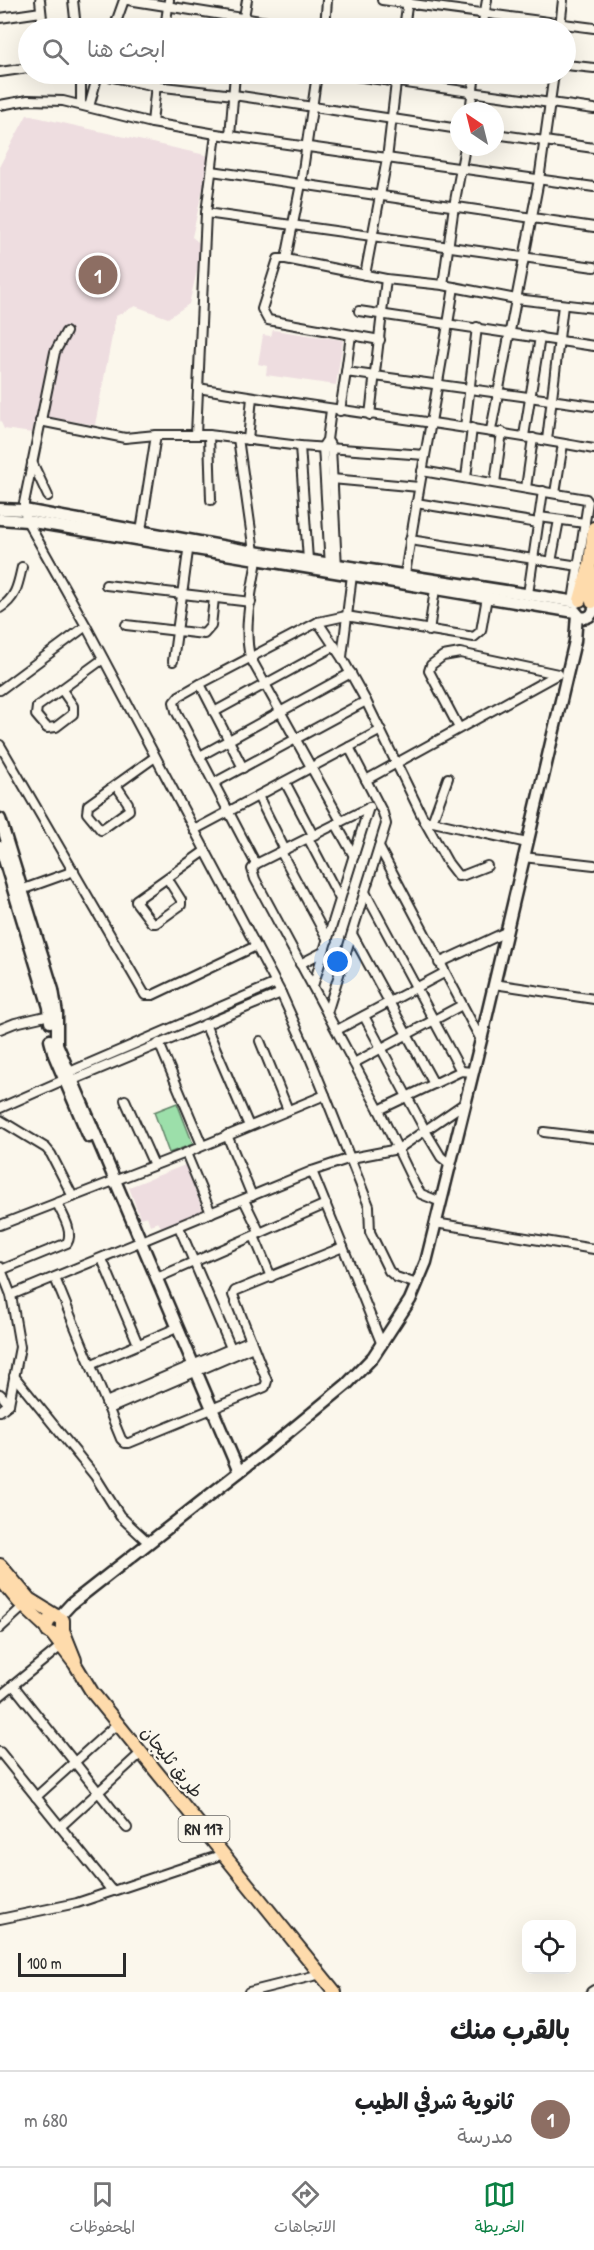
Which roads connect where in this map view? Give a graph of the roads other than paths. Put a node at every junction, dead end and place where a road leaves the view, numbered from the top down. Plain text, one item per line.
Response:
1 (40, 0) edge
2 (73, 0) edge
3 (126, 0) edge
4 (247, 0) edge
5 (327, 0) edge
6 (382, 0) edge
7 (487, 0) edge
8 (563, 0) edge
9 (408, 2) edge
10 (168, 3) edge
11 (41, 12) junction
12 (485, 14) junction
13 (0, 18) edge
14 (42, 18) edge
15 (75, 18) edge
16 (118, 18) edge
17 (166, 18) edge
18 (239, 18) edge
19 (244, 18) edge
20 (326, 18) edge
21 (406, 18) edge
22 (484, 18) edge
23 (510, 18) edge
24 (561, 18) edge
25 (576, 27) edge
26 (594, 28) edge
27 (576, 66) edge
28 (594, 68) edge
29 (18, 69) edge
30 (0, 72) edge
31 (82, 84) edge
32 (94, 84) edge
33 (146, 84) edge
34 (235, 84) edge
35 (315, 84) edge
36 (395, 84) edge
37 (429, 84) edge
38 (473, 84) edge
39 (553, 84) edge
40 (155, 86) junction
41 (472, 93) junction
42 (234, 95) junction
43 (471, 102) edge
44 (550, 104) junction
45 (0, 105) edge
46 (85, 106) junction
47 (311, 107) junction
48 (594, 109) edge
49 (391, 119) junction
50 (152, 123) junction
51 (450, 128) edge
52 (216, 134) junction
53 (504, 135) edge
54 (230, 136) junction
55 (545, 141) junction
56 (305, 147) junction
57 (594, 148) edge
58 (464, 156) edge
59 (387, 159) junction
60 (462, 169) junction
61 (212, 171) junction
62 (539, 180) junction
63 (301, 184) junction
64 (594, 187) edge
65 (379, 196) junction
66 (454, 206) junction
67 (206, 213) junction
68 (532, 218) junction
69 (294, 225) junction
70 (594, 227) edge
71 (372, 236) junction
72 (449, 247) junction
73 (524, 258) junction
74 (286, 259) junction
75 (594, 267) edge
76 (365, 274) junction
77 (386, 279) junction
78 (443, 285) junction
79 (454, 287) junction
80 (516, 299) junction
81 (563, 305) junction
82 (594, 308) edge
83 (359, 311) dead end
84 (382, 314) junction
85 (448, 323) junction
86 (477, 327) junction
87 (66, 332) dead end
88 (510, 332) junction
89 (351, 335) junction
90 (540, 337) junction
91 (380, 340) junction
92 (560, 341) junction
93 (594, 346) edge
94 (346, 372) junction
95 (376, 376) junction
96 (439, 385) junction
97 (198, 388) junction
98 (468, 389) junction
99 (498, 393) junction
100 (252, 397) junction
101 (531, 397) junction
102 (553, 400) junction
103 (594, 406) edge
104 (335, 410) junction
105 (370, 415) junction
106 (40, 422) junction
107 (432, 423) junction
108 (469, 428) junction
109 (491, 430) junction
110 (502, 432) junction
111 (156, 435) junction
112 (196, 435) junction
113 (209, 435) junction
114 (524, 436) junction
115 (238, 438) junction
116 (533, 438) junction
117 (248, 440) junction
118 (547, 440) junction
119 (327, 444) junction
120 (564, 444) junction
121 (300, 446) junction
122 (594, 449) edge
123 (425, 455) junction
124 (32, 462) junction
125 (422, 471) junction
126 (466, 478) junction
127 (332, 479) junction
128 (495, 483) junction
129 (419, 487) junction
130 (526, 488) junction
131 (543, 491) junction
132 (555, 493) junction
133 (48, 496) dead end
134 (211, 500) dead end
135 (416, 503) junction
136 (0, 509) edge
137 (25, 515) junction
138 (0, 519) edge
139 (539, 520) junction
140 (559, 520) junction
141 (589, 526) edge
142 (141, 531) junction
143 (410, 540) junction
144 (189, 544) junction
145 (256, 556) junction
146 (308, 560) junction
147 (533, 560) junction
148 (551, 562) junction
149 (584, 565) junction
150 (22, 567) dead end
151 (334, 568) junction
152 (405, 574) junction
153 (352, 575) junction
154 (106, 585) dead end
155 (435, 589) junction
156 (182, 594) junction
157 (528, 594) junction
158 (487, 597) junction
159 (214, 598) junction
160 (251, 602) junction
161 (0, 608) edge
162 (587, 608) edge
163 (346, 616) junction
164 (318, 622) junction
165 (126, 625) dead end
166 (86, 626) junction
167 (177, 631) junction
168 (429, 631) junction
169 (335, 646) junction
170 (250, 657) junction
171 (342, 658) junction
172 (103, 659) junction
173 (172, 661) dead end
174 (351, 673) junction
175 (562, 674) junction
176 (200, 684) junction
177 (266, 685) junction
178 (0, 690) edge
179 (62, 690) junction
180 (366, 701) junction
181 (214, 712) junction
182 (280, 712) junction
183 (459, 728) junction
184 (381, 730) junction
185 (228, 740) junction
186 (295, 741) junction
187 (0, 745) edge
188 (349, 747) junction
189 (155, 756) junction
190 (200, 756) junction
191 (395, 764) junction
192 (243, 768) junction
193 (310, 768) junction
194 (448, 778) dead end
195 (366, 780) junction
196 (285, 782) junction
197 (214, 783) junction
198 (116, 785) junction
199 (258, 796) junction
200 (378, 803) junction
201 (369, 807) junction
202 (229, 812) junction
203 (0, 819) edge
204 (428, 821) junction
205 (338, 822) junction
206 (194, 830) junction
207 (311, 837) junction
208 (526, 843) junction
209 (0, 846) edge
210 (379, 847) junction
211 (205, 851) junction
212 (283, 851) junction
213 (354, 856) junction
214 (523, 857) junction
215 (256, 864) junction
216 (594, 865) edge
217 (487, 866) dead end
218 (74, 871) junction
219 (167, 878) junction
220 (21, 890) junction
221 (365, 892) junction
222 (340, 898) junction
223 (506, 932) junction
224 (352, 934) junction
225 (328, 940) junction
226 (256, 946) junction
227 (323, 952) junction
228 (439, 963) junction
229 (300, 964) junction
230 (444, 973) junction
231 (276, 983) junction
232 (494, 984) junction
233 (313, 986) junction
234 (416, 988) junction
235 (281, 993) junction
236 (594, 999) edge
237 (390, 1002) junction
238 (462, 1005) junction
239 (327, 1013) junction
240 (50, 1015) junction
241 (363, 1017) junction
242 (434, 1020) junction
243 (205, 1024) junction
244 (0, 1029) edge
245 (337, 1030) junction
246 (408, 1034) junction
247 (481, 1040) junction
248 (260, 1041) dead end
249 (159, 1043) junction
250 (381, 1048) junction
251 (354, 1063) junction
252 (461, 1071) junction
253 (473, 1071) junction
254 (66, 1078) junction
255 (434, 1084) junction
256 (325, 1095) junction
257 (407, 1097) junction
258 (125, 1100) dead end
259 (465, 1103) junction
260 (0, 1108) edge
261 (288, 1110) junction
262 (379, 1110) junction
263 (0, 1120) edge
264 (249, 1126) junction
265 (426, 1132) junction
266 (544, 1132) dead end
267 (227, 1135) junction
268 (594, 1138) edge
269 (202, 1145) junction
270 (398, 1149) junction
271 (186, 1153) junction
272 (351, 1158) junction
273 (450, 1164) junction
274 (154, 1165) junction
275 (312, 1171) junction
276 (113, 1182) junction
277 (252, 1196) junction
278 (73, 1197) junction
279 (244, 1200) junction
280 (441, 1202) junction
281 (57, 1203) junction
282 (326, 1204) junction
283 (211, 1213) junction
284 (435, 1223) junction
285 (0, 1225) edge
286 (180, 1227) junction
287 (257, 1235) junction
288 (139, 1244) junction
289 (343, 1247) junction
290 (594, 1249) edge
291 (102, 1259) junction
292 (195, 1262) junction
293 (0, 1268) edge
294 (271, 1277) junction
295 (54, 1278) junction
296 (157, 1278) junction
297 (417, 1284) junction
298 (11, 1295) junction
299 (171, 1330) junction
300 (138, 1344) junction
301 (252, 1344) junction
302 (382, 1345) junction
303 (231, 1348) junction
304 (90, 1365) junction
305 (192, 1369) junction
306 (14, 1376) junction
307 (0, 1394) edge
308 (9, 1404) junction
309 (107, 1405) junction
310 (208, 1409) junction
311 (0, 1411) edge
312 (236, 1474) junction
313 (149, 1543) junction
314 (0, 1565) edge
315 (0, 1579) edge
316 (27, 1603) junction
317 (57, 1617) junction
318 (0, 1628) edge
319 (54, 1630) junction
320 (60, 1647) junction
321 (75, 1664) junction
322 (13, 1685) junction
323 (0, 1696) edge
324 (118, 1724) junction
325 (0, 1752) edge
326 (141, 1753) junction
327 (74, 1762) junction
328 (98, 1792) junction
329 (36, 1797) junction
330 (60, 1827) junction
331 (127, 1828) dead end
332 (224, 1854) junction
333 (112, 1891) junction
334 (0, 1919) edge
335 (321, 1974) junction
336 (249, 1992) edge
337 (335, 1992) edge

1 - 11 street
2 - 15 street
3 - 10 street
3 - 16 street
4 - 19 street
5 - 20 street
6 - 9 street
7 - 12 street
8 - 24 street
9 - 12 street
9 - 21 street
10 - 17 street
10 - 18 street
11 - 13 street
11 - 14 street
12 - 22 street
12 - 23 street
25 - 26 street
27 - 28 street
29 - 30 street
31 - 46 street
32 - 46 street
33 - 40 street
34 - 42 street
35 - 47 street
36 - 49 street
37 - 41 street
38 - 41 street
39 - 44 street
40 - 42 street
40 - 50 street
41 - 43 street
41 - 44 street
42 - 47 street
42 - 54 street
44 - 48 street
44 - 55 street
45 - 46 street
46 - 50 street
47 - 49 street
47 - 56 street
49 - 51 street
49 - 59 street
50 - 52 street
52 - 54 street
52 - 61 street
53 - 55 street
54 - 56 street
55 - 57 street
55 - 62 street
56 - 59 street
56 - 63 street
58 - 60 street
59 - 60 street
59 - 65 street
60 - 62 street
60 - 66 street
61 - 63 street
61 - 67 street
62 - 64 street
62 - 68 street
63 - 65 street
63 - 69 street
65 - 66 street
65 - 71 street
66 - 68 street
66 - 72 street
67 - 69 street
67 - 97 street
68 - 70 street
68 - 73 street
69 - 71 street
69 - 74 street
71 - 72 street
71 - 76 street
72 - 73 street
72 - 78 street
73 - 75 street
73 - 80 street
74 - 76 street
74 - 89 street
76 - 77 street
77 - 78 street
77 - 84 street
78 - 79 street
79 - 80 street
79 - 85 street
80 - 81 street
80 - 88 street
81 - 82 street
81 - 92 street
83 - 84 street
84 - 85 street
84 - 91 street
85 - 86 street
85 - 96 street
86 - 88 street
86 - 98 street
87 - 106 street
88 - 90 street
88 - 99 street
89 - 91 street
89 - 94 street
90 - 92 street
90 - 101 street
91 - 95 street
92 - 93 street
92 - 102 street
94 - 95 street
94 - 104 street
95 - 96 street
95 - 105 street
96 - 98 street
96 - 107 street
97 - 100 street
97 - 112 street
98 - 99 street
98 - 108 street
99 - 101 street
99 - 109 street
100 - 104 street
100 - 117 street
101 - 102 street
101 - 114 street
102 - 103 street
102 - 118 street
104 - 105 street
104 - 119 street
105 - 107 street
106 - 111 street
106 - 124 street
107 - 108 street
107 - 123 street
108 - 109 street
108 - 126 street
109 - 110 street
110 - 114 street
110 - 128 street
111 - 112 street
111 - 142 street
112 - 113 street
113 - 115 street
113 - 134 street
114 - 116 street
115 - 117 street
115 - 145 street
116 - 118 street
116 - 130 street
117 - 121 street
118 - 120 street
119 - 121 street
119 - 123 street
119 - 127 street
119 - 151 street
120 - 122 street
120 - 132 street
121 - 146 street
123 - 125 street
124 - 133 street
124 - 137 street
125 - 126 street
125 - 129 street
126 - 128 street
127 - 129 street
127 - 151 street
128 - 130 street
129 - 135 street
130 - 131 street
131 - 132 street
131 - 139 street
132 - 141 street
135 - 139 street
135 - 143 street
136 - 137 main road
137 - 138 main road
137 - 142 main road
137 - 144 main road
137 - 166 street
139 - 140 street
139 - 147 street
140 - 141 street
140 - 148 street
141 - 149 main road
142 - 144 main road
143 - 147 street
143 - 152 street
144 - 145 main road
144 - 156 street
145 - 146 main road
145 - 151 main road
145 - 160 street
146 - 151 main road
147 - 148 street
147 - 157 street
148 - 149 street
149 - 162 main road
149 - 162 street
150 - 161 street
151 - 152 main road
151 - 153 main road
152 - 157 main road
153 - 155 main road
153 - 163 street
154 - 156 street
155 - 158 main road
155 - 168 street
156 - 159 street
156 - 167 street
157 - 162 main road
158 - 162 main road
158 - 168 street
159 - 160 street
159 - 167 street
160 - 170 street
162 - 175 main road
163 - 164 street
163 - 168 street
163 - 171 street
164 - 169 street
164 - 170 street
165 - 167 street
166 - 172 street
166 - 178 street
167 - 173 street
169 - 171 street
169 - 177 street
170 - 176 street
170 - 177 street
171 - 174 street
172 - 179 street
172 - 189 street
174 - 180 street
174 - 182 street
175 - 183 street
175 - 183 street
175 - 208 main road
176 - 181 street
176 - 190 street
177 - 181 street
177 - 182 street
179 - 179 street
180 - 184 street
180 - 186 street
181 - 185 street
182 - 185 street
182 - 186 street
183 - 191 street
184 - 188 street
184 - 191 street
185 - 190 street
185 - 192 street
186 - 192 street
186 - 193 street
187 - 218 street
188 - 193 street
188 - 195 street
189 - 198 street
189 - 206 street
190 - 197 street
191 - 195 street
191 - 204 street
192 - 197 street
193 - 196 street
193 - 205 street
194 - 204 street
195 - 200 street
196 - 199 street
196 - 207 street
197 - 202 street
198 - 198 street
199 - 202 street
199 - 212 street
200 - 201 street
200 - 210 street
201 - 205 street
201 - 213 street
202 - 206 street
202 - 215 street
203 - 220 main road
204 - 208 street
204 - 217 street
205 - 207 street
205 - 213 street
206 - 211 street
207 - 212 street
207 - 222 street
208 - 214 main road
209 - 240 main road
210 - 221 street
210 - 228 street
211 - 219 street
211 - 226 street
212 - 215 street
212 - 225 street
213 - 222 street
214 - 216 street
214 - 223 main road
215 - 229 street
218 - 220 street
218 - 226 street
219 - 219 street
220 - 254 main road
221 - 224 street
221 - 234 street
222 - 225 street
223 - 228 street
223 - 232 main road
224 - 237 street
224 - 239 street
225 - 227 street
226 - 231 street
227 - 229 street
227 - 233 street
228 - 230 street
229 - 233 street
230 - 234 street
230 - 238 street
231 - 235 street
231 - 254 street
232 - 236 street
232 - 247 main road
233 - 239 street
234 - 237 street
234 - 242 street
235 - 243 street
235 - 256 street
237 - 241 street
237 - 246 street
238 - 242 street
238 - 247 street
239 - 245 street
240 - 244 street
240 - 254 main road
241 - 245 street
241 - 250 street
242 - 246 street
242 - 252 street
243 - 249 street
243 - 264 street
245 - 251 street
246 - 250 street
246 - 255 street
247 - 253 main road
248 - 261 street
249 - 254 street
249 - 269 street
250 - 251 street
250 - 257 street
251 - 262 street
252 - 253 street
252 - 255 street
253 - 259 main road
254 - 260 street
254 - 276 main road
255 - 257 street
256 - 261 street
256 - 272 street
257 - 262 street
257 - 265 street
258 - 274 street
259 - 265 street
259 - 273 main road
261 - 264 street
262 - 270 street
263 - 278 street
264 - 267 street
265 - 270 street
265 - 273 street
266 - 268 street
267 - 269 street
267 - 277 street
269 - 271 street
270 - 272 street
270 - 280 street
271 - 274 street
271 - 283 street
272 - 275 street
272 - 297 street
273 - 280 main road
274 - 276 street
275 - 277 street
275 - 282 street
276 - 278 street
276 - 288 main road
277 - 279 street
278 - 281 street
279 - 283 street
279 - 287 street
280 - 284 main road
281 - 285 street
281 - 293 street
282 - 287 street
282 - 289 street
283 - 286 street
284 - 290 street
284 - 297 main road
286 - 288 street
286 - 292 street
287 - 292 street
287 - 294 street
288 - 291 street
288 - 296 main road
288 - 299 main road
289 - 294 street
289 - 302 street
291 - 295 street
291 - 300 street
292 - 296 street
292 - 303 street
293 - 298 street
294 - 301 street
295 - 298 street
295 - 304 street
296 - 305 main road
297 - 302 main road
298 - 306 street
299 - 300 street
299 - 305 main road
300 - 304 street
301 - 303 street
301 - 305 street
301 - 310 street
302 - 312 main road
303 - 305 street
304 - 309 street
305 - 309 street
305 - 310 main road
306 - 308 street
306 - 313 street
307 - 308 street
308 - 311 street
309 - 310 street
310 - 312 main road
312 - 313 main road
313 - 317 main road
314 - 316 main road, طريق ثليجان / RN 117
315 - 316 main road, طريق ثليجان / RN 117
316 - 317 main road, طريق ثليجان / RN 117
316 - 318 street
316 - 319 main road, طريق ثليجان / RN 117
317 - 319 main road
319 - 320 main road, طريق ثليجان / RN 117
319 - 321 main road, طريق ثليجان / RN 117
320 - 321 main road, طريق ثليجان / RN 117
320 - 322 street
321 - 324 main road, طريق ثليجان / RN 117
322 - 323 street
322 - 327 street
324 - 326 main road, طريق ثليجان / RN 117
324 - 327 street
325 - 329 street
326 - 328 street
326 - 332 main road, طريق ثليجان / RN 117
327 - 328 street
327 - 329 street
328 - 330 street
328 - 331 street
329 - 330 street
330 - 333 street
332 - 333 street
332 - 335 main road, طريق ثليجان / RN 117
333 - 334 street
335 - 336 street
335 - 337 main road, طريق ثليجان / RN 117

